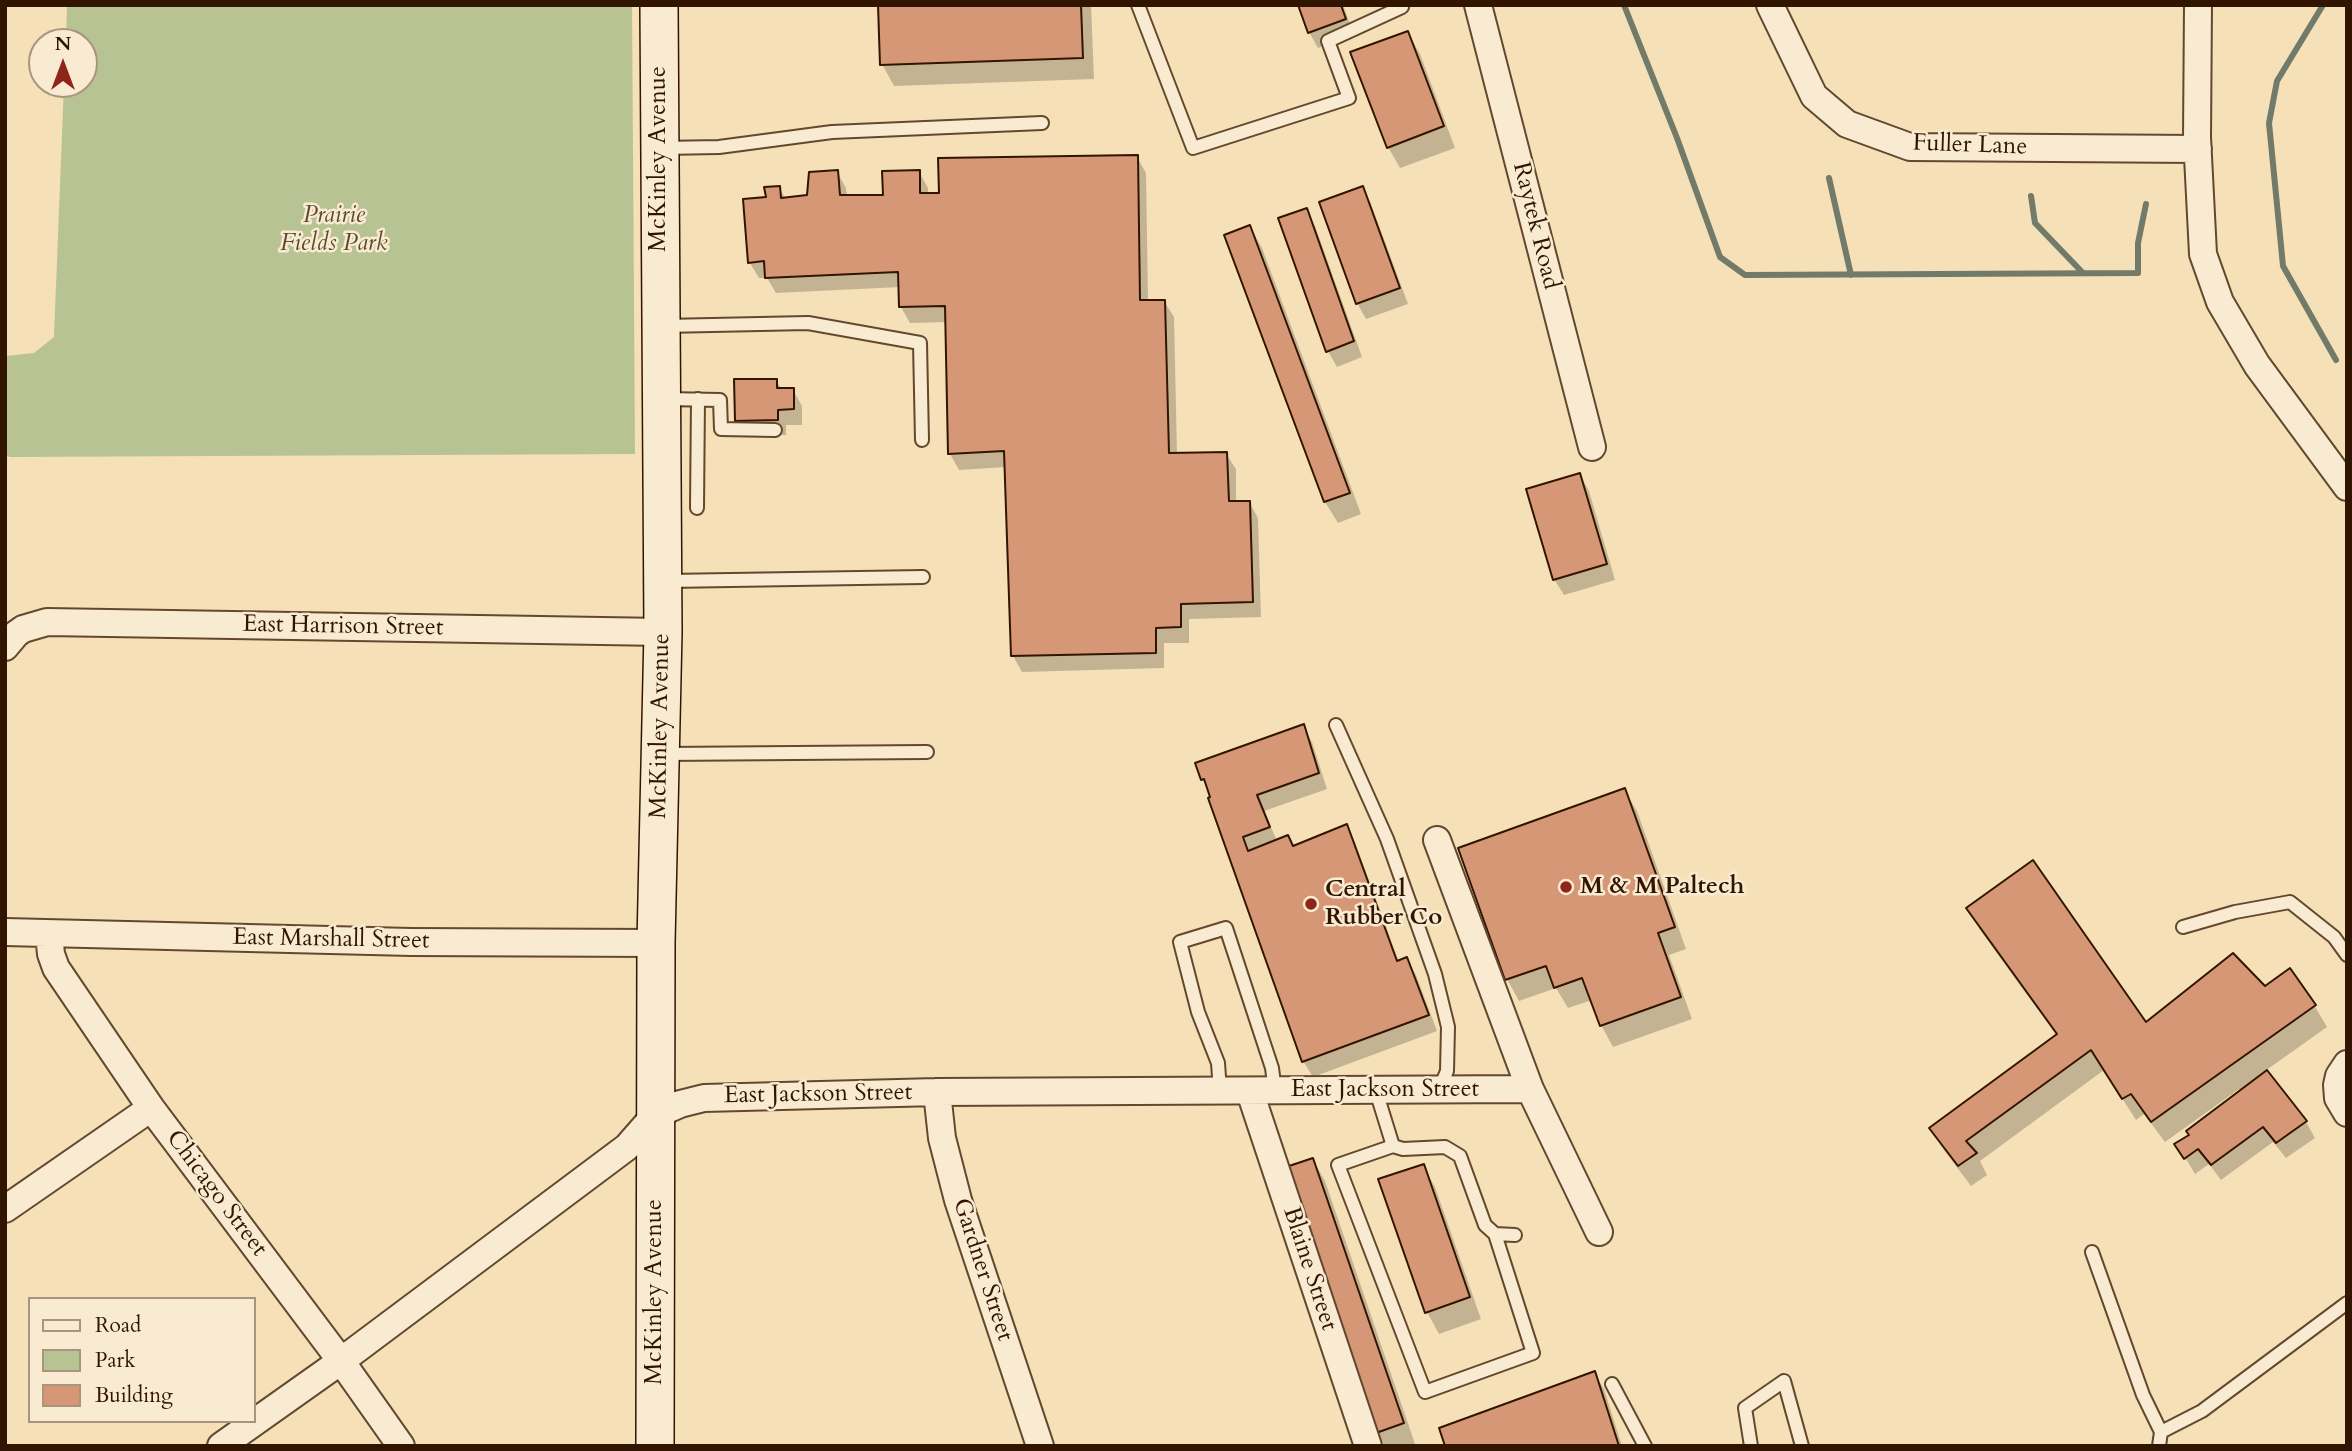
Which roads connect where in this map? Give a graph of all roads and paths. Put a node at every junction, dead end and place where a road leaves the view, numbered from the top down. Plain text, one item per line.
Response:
1 (659, 5) edge
2 (1138, 5) edge
3 (1401, 5) edge
4 (1478, 5) edge
5 (1770, 5) edge
6 (2198, 5) edge
7 (1042, 122) dead end
8 (2197, 143) junction
9 (660, 148) junction
10 (660, 326) junction
11 (662, 399) junction
12 (698, 399) junction
13 (775, 430) dead end
14 (922, 440) dead end
15 (1592, 446) dead end
16 (2347, 487) edge
17 (697, 508) dead end
18 (923, 577) dead end
19 (663, 581) junction
20 (663, 632) junction
21 (14, 638) edge
22 (1336, 725) dead end
23 (927, 752) dead end
24 (659, 754) junction
25 (1437, 840) dead end
26 (2183, 927) dead end
27 (5, 932) edge
28 (49, 934) junction
29 (656, 943) junction
30 (2347, 955) edge
31 (2342, 1074) edge
32 (1530, 1089) junction
33 (1439, 1090) junction
34 (1262, 1091) junction
35 (1376, 1091) junction
36 (937, 1092) junction
37 (1220, 1092) junction
38 (151, 1108) junction
39 (2347, 1113) edge
40 (655, 1115) junction
41 (1393, 1146) junction
42 (5, 1209) edge
43 (1599, 1232) dead end
44 (1495, 1234) junction
45 (1516, 1235) dead end
46 (2092, 1252) dead end
47 (2347, 1303) edge
48 (341, 1361) junction
49 (1612, 1384) dead end
50 (256, 1421) edge
51 (253, 1423) edge
52 (2161, 1432) junction
53 (221, 1446) edge
54 (401, 1446) edge
55 (654, 1446) edge
56 (1040, 1446) edge
57 (1368, 1446) edge
58 (1645, 1446) edge
59 (1751, 1446) edge
60 (1802, 1446) edge
61 (2159, 1446) edge

1 - 9 street, McKinley Avenue
2 - 3 lane
4 - 15 street, Raytek Road
5 - 8 street, Fuller Lane
6 - 8 street
7 - 9 lane
8 - 16 street
9 - 10 street, McKinley Avenue
10 - 11 street, McKinley Avenue
10 - 14 lane
11 - 12 lane
11 - 19 street, McKinley Avenue
12 - 13 lane
12 - 17 lane
18 - 19 lane
19 - 20 street, McKinley Avenue
20 - 21 street, East Harrison Street
20 - 24 street, McKinley Avenue
22 - 33 lane
23 - 24 lane
24 - 29 street, McKinley Avenue
25 - 32 street
26 - 30 lane
27 - 28 street, East Marshall Street
28 - 29 street, East Marshall Street
28 - 38 street, Chicago Street
29 - 40 street, McKinley Avenue
31 - 39 street
32 - 33 street, East Jackson Street
32 - 43 street
33 - 35 street, East Jackson Street
34 - 35 street, East Jackson Street
34 - 37 street, East Jackson Street
34 - 37 lane
34 - 57 street, Blaine Street
35 - 41 lane
36 - 37 street, East Jackson Street
36 - 40 street, East Jackson Street
36 - 56 street, Gardner Street
38 - 42 street
38 - 48 street, Chicago Street
40 - 48 street, East Jackson Street
40 - 55 street, McKinley Avenue
41 - 44 lane
41 - 44 lane
44 - 45 lane
46 - 52 lane
47 - 52 lane
48 - 50 street, East Jackson Street
48 - 54 street, Chicago Street
49 - 58 lane
51 - 53 street, East Jackson Street
52 - 61 lane
59 - 60 lane

